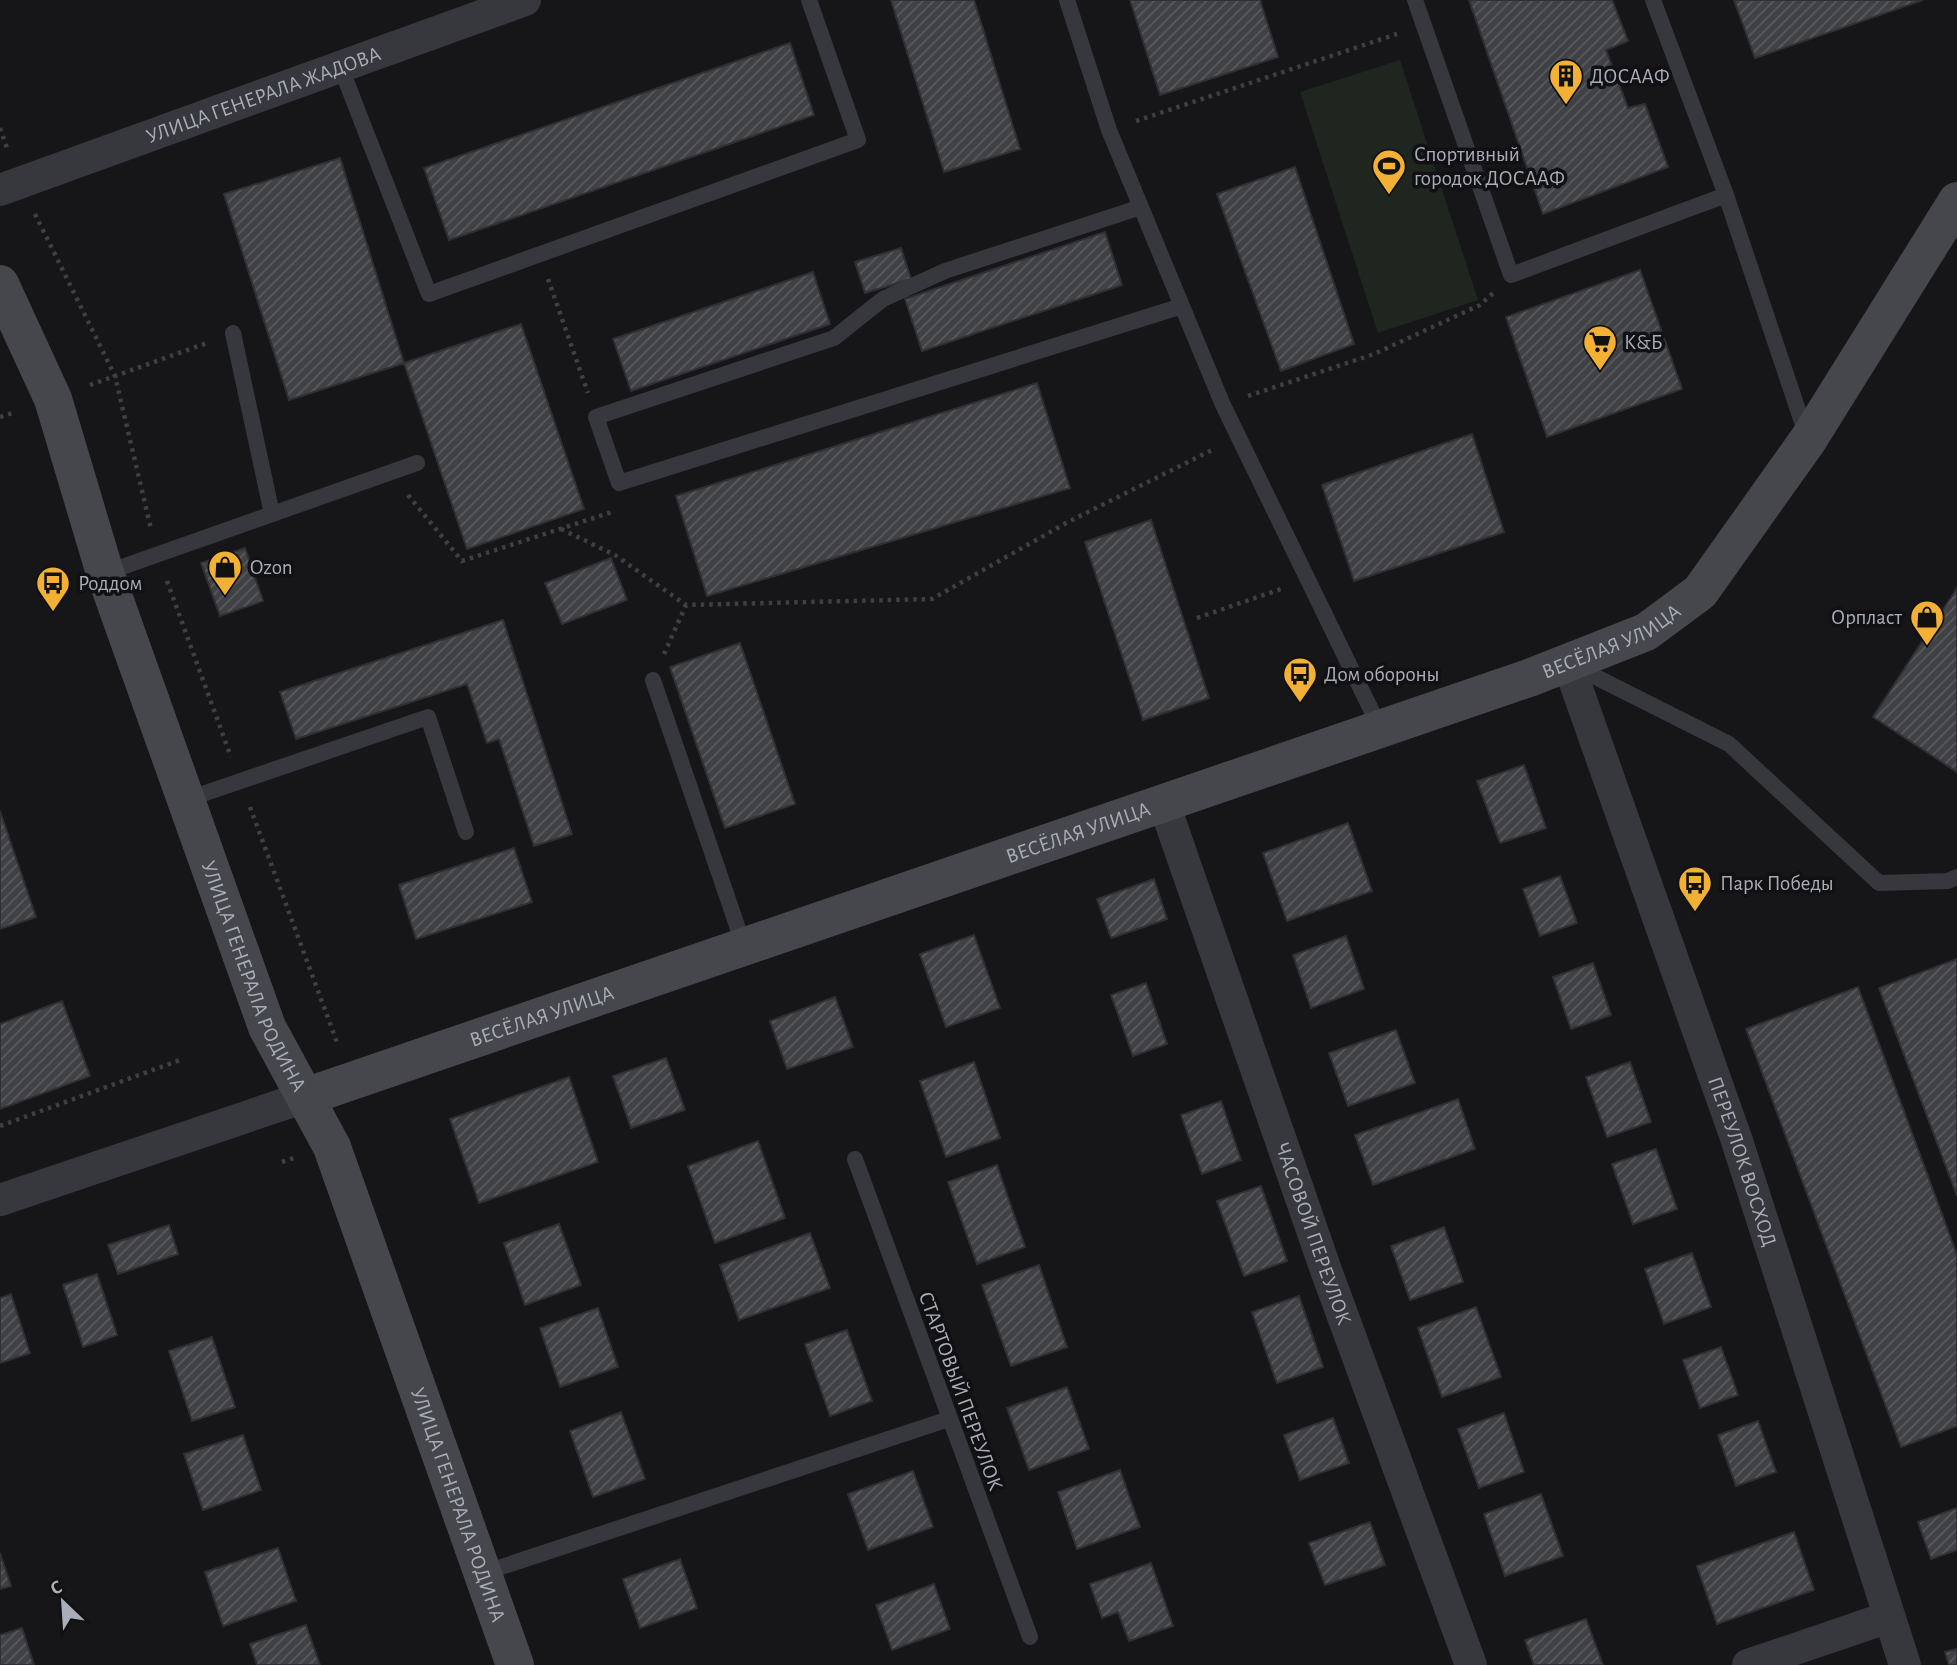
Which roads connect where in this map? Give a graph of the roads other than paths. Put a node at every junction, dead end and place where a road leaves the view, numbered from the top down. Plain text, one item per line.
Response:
1 (525, 0) edge
2 (809, 0) edge
3 (1067, 0) edge
4 (1415, 0) edge
5 (1653, 0) edge
6 (341, 68) junction
7 (10, 186) edge
8 (1726, 195) junction
9 (1957, 201) edge
10 (1141, 207) junction
11 (0, 284) edge
12 (1182, 306) junction
13 (233, 333) road end
14 (1808, 440) junction
15 (417, 463) dead end
16 (272, 514) junction
17 (105, 573) junction
18 (1568, 663) junction
19 (653, 680) road end
20 (1380, 728) junction
21 (185, 800) junction
22 (1163, 801) junction
23 (466, 832) dead end
24 (1957, 877) edge
25 (744, 946) junction
26 (305, 1097) junction
27 (855, 1159) dead end
28 (0, 1200) edge
29 (949, 1419) junction
30 (483, 1573) junction
31 (1889, 1617) junction
32 (1030, 1637) dead end
33 (515, 1665) edge
34 (1471, 1665) edge
35 (1748, 1665) edge
36 (1905, 1665) edge

1 - 6 street, УЛИЦА ГЕНЕРАЛА ЖАДОВА
2 - 6 lane
3 - 10 lane
4 - 8 lane
5 - 8 lane
6 - 7 street, УЛИЦА ГЕНЕРАЛА ЖАДОВА
8 - 14 lane
9 - 14 street, ВЕСЁЛАЯ УЛИЦА
10 - 12 lane
10 - 12 lane
11 - 17 street, УЛИЦА ГЕНЕРАЛА РОДИНА
12 - 20 lane
13 - 16 lane
14 - 18 street, ВЕСЁЛАЯ УЛИЦА
15 - 16 lane
16 - 17 lane
17 - 21 street, УЛИЦА ГЕНЕРАЛА РОДИНА
18 - 20 street, ВЕСЁЛАЯ УЛИЦА
18 - 24 lane
18 - 31 street, ПЕРЕУЛОК ВОСХОД
19 - 25 lane
20 - 22 street, ВЕСЁЛАЯ УЛИЦА
21 - 23 lane
21 - 26 street, УЛИЦА ГЕНЕРАЛА РОДИНА
22 - 25 street, ВЕСЁЛАЯ УЛИЦА
22 - 34 street, ЧАСОВОЙ ПЕРЕУЛОК
25 - 26 street, ВЕСЁЛАЯ УЛИЦА
26 - 28 street, ВЕСЁЛАЯ УЛИЦА
26 - 30 street, УЛИЦА ГЕНЕРАЛА РОДИНА
27 - 29 lane, СТАРТОВЫЙ ПЕРЕУЛОК
29 - 30 lane
29 - 32 lane, СТАРТОВЫЙ ПЕРЕУЛОК
30 - 33 street, УЛИЦА ГЕНЕРАЛА РОДИНА
31 - 35 street
31 - 36 street, ПЕРЕУЛОК ВОСХОД

